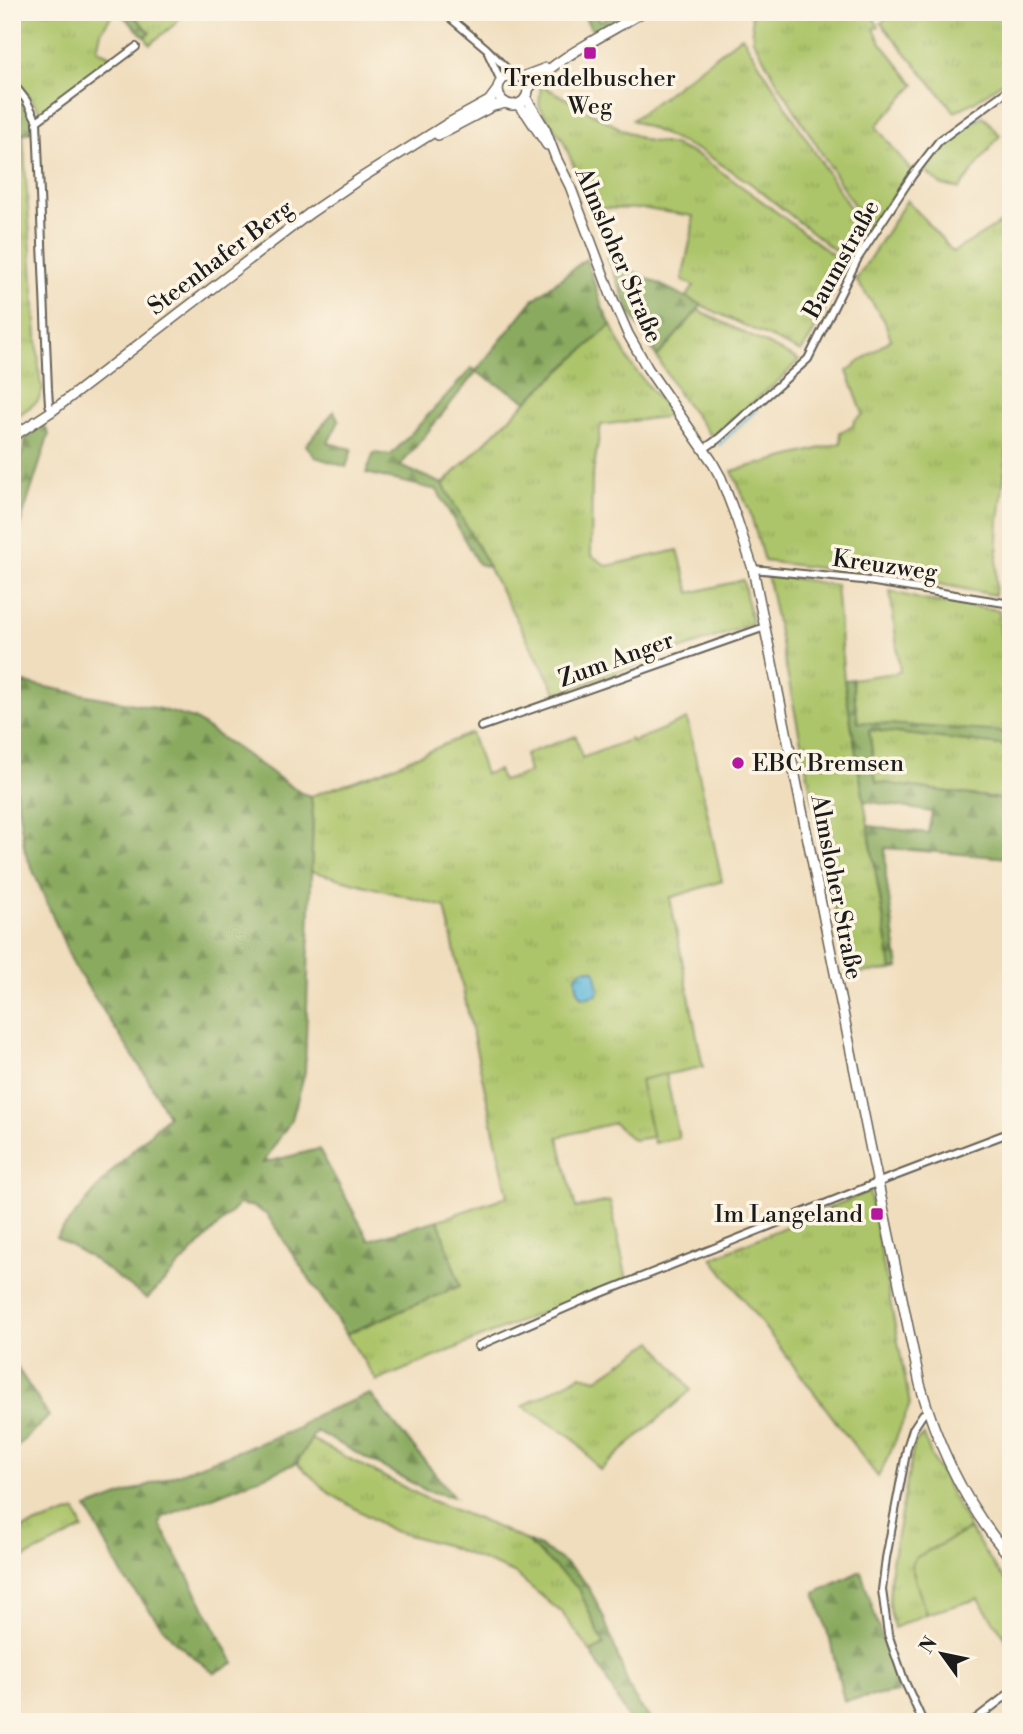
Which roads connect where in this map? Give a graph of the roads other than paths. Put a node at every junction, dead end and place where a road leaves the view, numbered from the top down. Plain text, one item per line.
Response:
1 (443, 12) edge
2 (643, 12) edge
3 (136, 47) dead end
4 (486, 48) junction
5 (558, 63) junction
6 (517, 76) junction
7 (12, 82) edge
8 (499, 85) junction
9 (1011, 88) edge
10 (527, 94) junction
11 (506, 103) junction
12 (517, 104) junction
13 (37, 121) junction
14 (417, 144) junction
15 (556, 158) junction
16 (52, 411) junction
17 (12, 437) edge
18 (704, 449) junction
19 (753, 569) junction
20 (1011, 604) edge
21 (765, 627) junction
22 (481, 727) dead end
23 (1011, 1132) edge
24 (878, 1183) junction
25 (478, 1346) dead end
26 (928, 1412) junction
27 (1011, 1558) edge
28 (1011, 1692) edge
29 (923, 1722) edge
30 (972, 1722) edge

1 - 4 street
2 - 5 street
3 - 13 street
4 - 6 street
4 - 8 street
5 - 6 street
5 - 10 street
6 - 8 street
6 - 10 street
7 - 13 street
8 - 11 street
8 - 14 street, Steenhafer Berg
9 - 18 street, Baumstraße
10 - 12 street
10 - 15 street, Almsloher Straße
11 - 12 street
11 - 14 street, Steenhafer Berg
12 - 15 street, Almsloher Straße
13 - 16 street
14 - 16 street, Steenhafer Berg
15 - 18 street, Almsloher Straße
16 - 17 street, Steenhafer Berg
18 - 19 street, Almsloher Straße
19 - 20 street, Kreuzweg
19 - 21 street, Almsloher Straße
21 - 22 street, Zum Anger
21 - 24 street, Almsloher Straße
23 - 24 street
24 - 25 street
24 - 26 street, Almsloher Straße
26 - 27 street, Almsloher Straße
26 - 29 street
28 - 30 street

